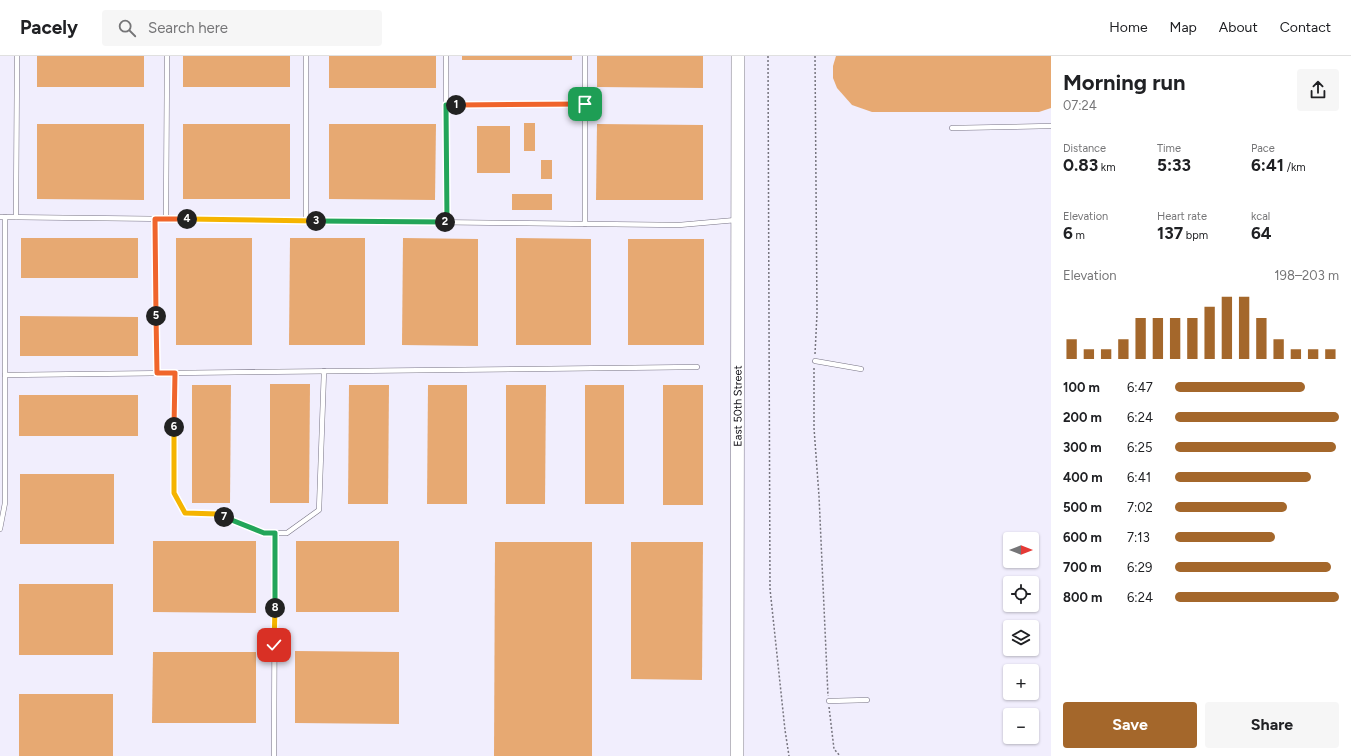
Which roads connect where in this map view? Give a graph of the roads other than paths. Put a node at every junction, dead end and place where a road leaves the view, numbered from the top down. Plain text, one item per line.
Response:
1 (17, 56) edge
2 (167, 56) edge
3 (306, 56) edge
4 (446, 56) edge
5 (585, 56) edge
6 (738, 56) edge
7 (585, 104) junction
8 (446, 105) junction
9 (1051, 126) edge
10 (952, 128) dead end
11 (2, 217) edge
12 (16, 217) junction
13 (155, 219) junction
14 (166, 219) junction
15 (738, 219) junction
16 (306, 220) junction
17 (447, 222) junction
18 (585, 224) junction
19 (815, 361) road end
20 (697, 367) dead end
21 (861, 369) dead end
22 (324, 371) junction
23 (157, 373) junction
24 (175, 373) junction
25 (5, 375) junction
26 (0, 529) edge
27 (275, 533) junction
28 (867, 700) dead end
29 (829, 701) road end
30 (274, 756) edge
31 (738, 756) edge

1 - 12 lane
2 - 14 lane
3 - 16 lane
4 - 8 lane
5 - 7 lane
6 - 15 main road, East 50th Street
7 - 8 lane
7 - 18 lane
8 - 17 lane
9 - 10 lane
11 - 12 lane
11 - 25 lane
12 - 13 lane
13 - 14 lane
13 - 23 lane
14 - 16 lane
15 - 18 lane
15 - 31 main road, East 50th Street
16 - 17 lane
17 - 18 lane
19 - 21 lane
20 - 22 lane
22 - 24 lane
22 - 27 lane
23 - 24 lane
23 - 25 lane
24 - 27 lane
25 - 26 lane
27 - 30 lane
28 - 29 lane

